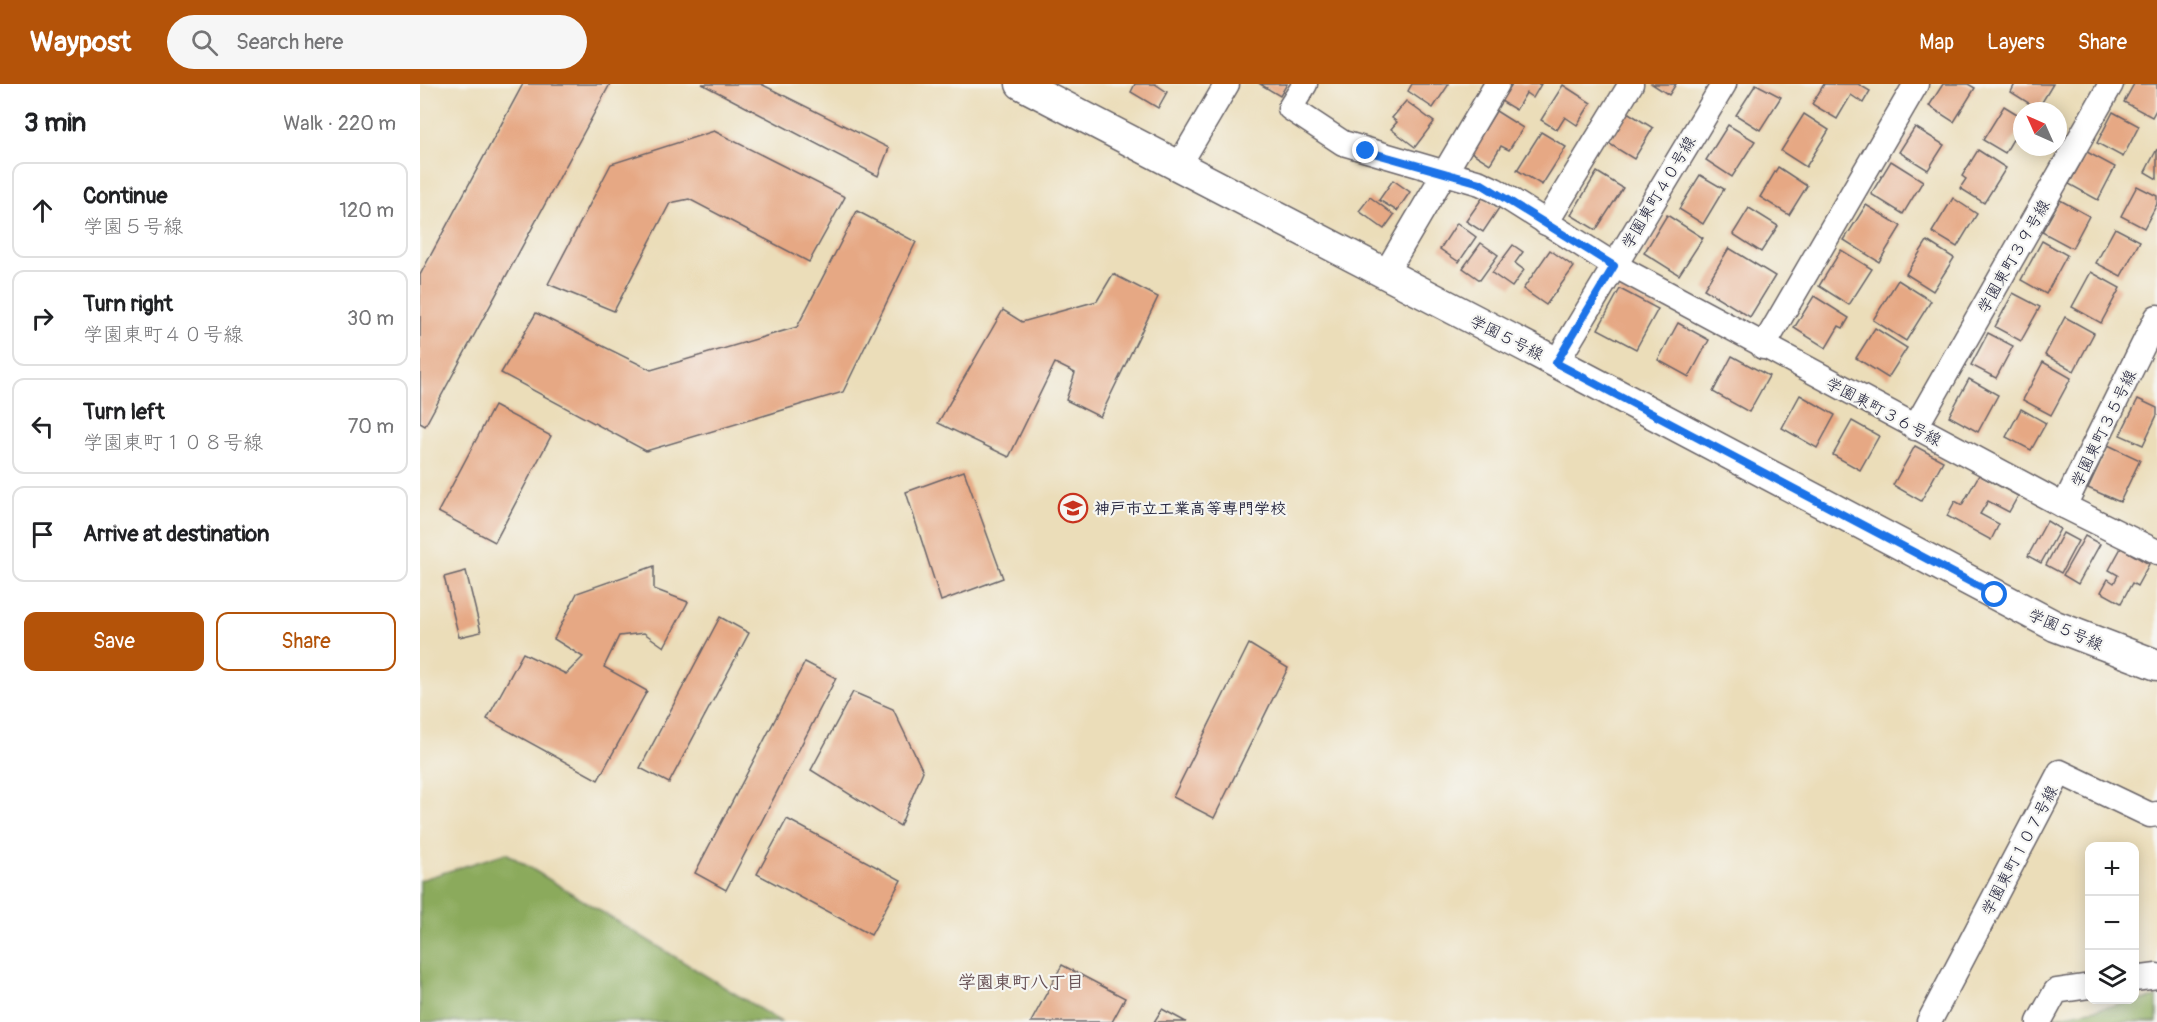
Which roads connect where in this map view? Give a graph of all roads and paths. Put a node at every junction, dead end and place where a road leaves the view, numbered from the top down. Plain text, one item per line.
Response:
1 (1021, 84) edge
2 (1227, 84) edge
3 (1305, 84) edge
4 (1497, 84) edge
5 (1631, 84) edge
6 (1724, 84) edge
7 (1916, 84) edge
8 (2111, 84) edge
9 (1178, 167) junction
10 (1445, 173) junction
11 (1546, 223) junction
12 (1614, 266) junction
13 (1385, 274) junction
14 (2157, 317) edge
15 (1764, 347) junction
16 (1556, 363) junction
17 (1915, 428) junction
18 (2064, 506) junction
19 (2157, 552) edge
20 (2157, 665) edge
21 (2157, 814) edge
22 (2157, 976) edge
23 (2139, 979) edge
24 (2085, 987) edge
25 (1929, 1022) edge
26 (2039, 1022) edge

1 - 9 street, 学園５号線
2 - 9 street
3 - 10 street, 学園東町３６号線
4 - 10 street
5 - 11 street
6 - 12 street, 学園東町４０号線
7 - 15 street
8 - 17 street, 学園東町３９号線
9 - 13 street, 学園５号線
10 - 11 street, 学園東町３６号線
10 - 13 street
11 - 12 street, 学園東町３６号線
12 - 15 street, 学園東町３６号線
12 - 16 street, 学園東町４０号線
13 - 16 street, 学園５号線
14 - 18 street, 学園東町３５号線
15 - 17 street, 学園東町３６号線
16 - 20 street, 学園５号線
17 - 18 street, 学園東町３６号線
18 - 19 street, 学園東町３６号線
21 - 25 street, 学園東町１０７号線
22 - 23 street
24 - 26 street

